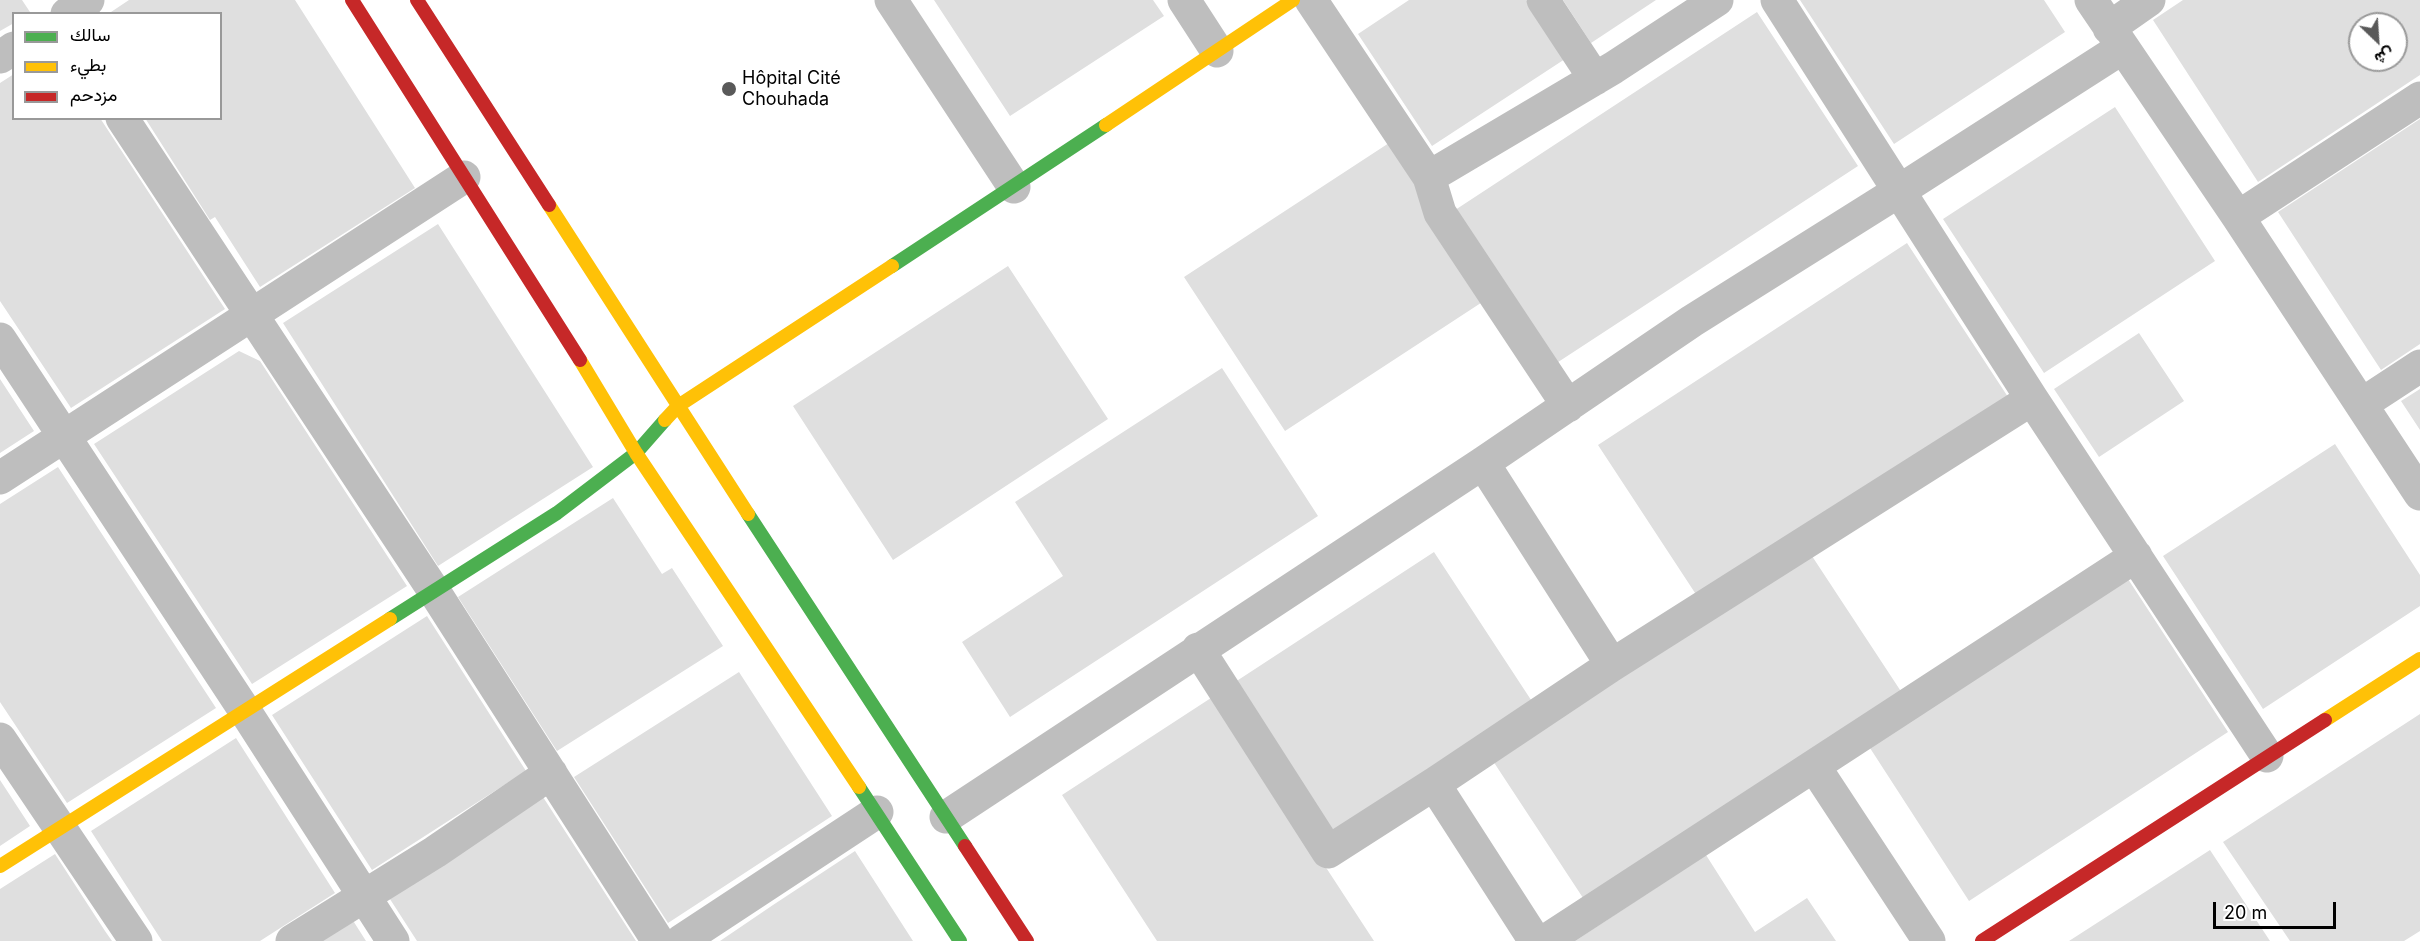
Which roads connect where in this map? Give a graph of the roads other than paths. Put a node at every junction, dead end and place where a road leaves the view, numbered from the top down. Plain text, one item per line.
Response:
1 (88, 0) edge
2 (352, 0) edge
3 (417, 0) edge
4 (891, 0) edge
5 (1184, 0) edge
6 (1293, 0) edge
7 (1311, 0) edge
8 (1544, 0) edge
9 (1717, 0) edge
10 (1777, 0) edge
11 (2091, 0) edge
12 (2149, 0) edge
13 (70, 12) edge
14 (2115, 38) junction
15 (1217, 51) junction
16 (1595, 79) junction
17 (2420, 98) edge
18 (123, 120) edge
19 (464, 177) junction
20 (1429, 177) junction
21 (1014, 187) junction
22 (1899, 191) junction
23 (2238, 218) junction
24 (252, 315) junction
25 (0, 339) edge
26 (2420, 366) edge
27 (2032, 399) junction
28 (2362, 404) junction
29 (678, 406) junction
30 (1568, 406) junction
31 (64, 438) junction
32 (636, 453) junction
33 (1483, 463) junction
34 (0, 478) edge
35 (2420, 494) edge
36 (2136, 556) junction
37 (434, 591) junction
38 (1198, 648) junction
39 (2420, 659) edge
40 (1612, 666) junction
41 (245, 711) junction
42 (0, 739) edge
43 (2267, 756) junction
44 (1814, 766) junction
45 (551, 773) junction
46 (1434, 784) junction
47 (877, 812) junction
48 (946, 816) junction
49 (60, 828) junction
50 (0, 866) edge
51 (364, 895) junction
52 (136, 941) edge
53 (292, 941) edge
54 (393, 941) edge
55 (658, 941) edge
56 (681, 941) edge
57 (960, 941) edge
58 (1027, 941) edge
59 (1535, 941) edge
60 (1545, 941) edge
61 (1929, 941) edge
62 (1982, 941) edge

1 - 13 street
2 - 19 street
3 - 29 street
4 - 21 street
5 - 15 street
6 - 15 street
7 - 20 street
8 - 16 street
9 - 16 street
10 - 22 street
11 - 14 street
12 - 14 street
14 - 22 street
14 - 23 street
15 - 21 street
16 - 20 street
17 - 23 street
18 - 24 street
19 - 24 street
19 - 32 street
20 - 30 street
21 - 29 street
22 - 27 street
22 - 30 street
23 - 28 street
24 - 31 street
24 - 37 street
25 - 31 street
26 - 28 street
27 - 36 street
27 - 40 street
28 - 35 street
29 - 32 street
29 - 48 street
30 - 33 street
31 - 34 street
31 - 41 street
32 - 37 street
32 - 47 street
33 - 38 street
33 - 40 street
36 - 43 street
36 - 44 street
37 - 41 street
37 - 45 street
38 - 46 street
38 - 48 street
39 - 43 street
40 - 46 street
41 - 49 street
41 - 51 street
42 - 49 street
43 - 62 street
44 - 60 street
44 - 61 street
45 - 51 street
45 - 55 street
46 - 59 street
47 - 56 street
47 - 57 street
48 - 58 street
49 - 50 street
49 - 52 street
51 - 53 street
51 - 54 street

